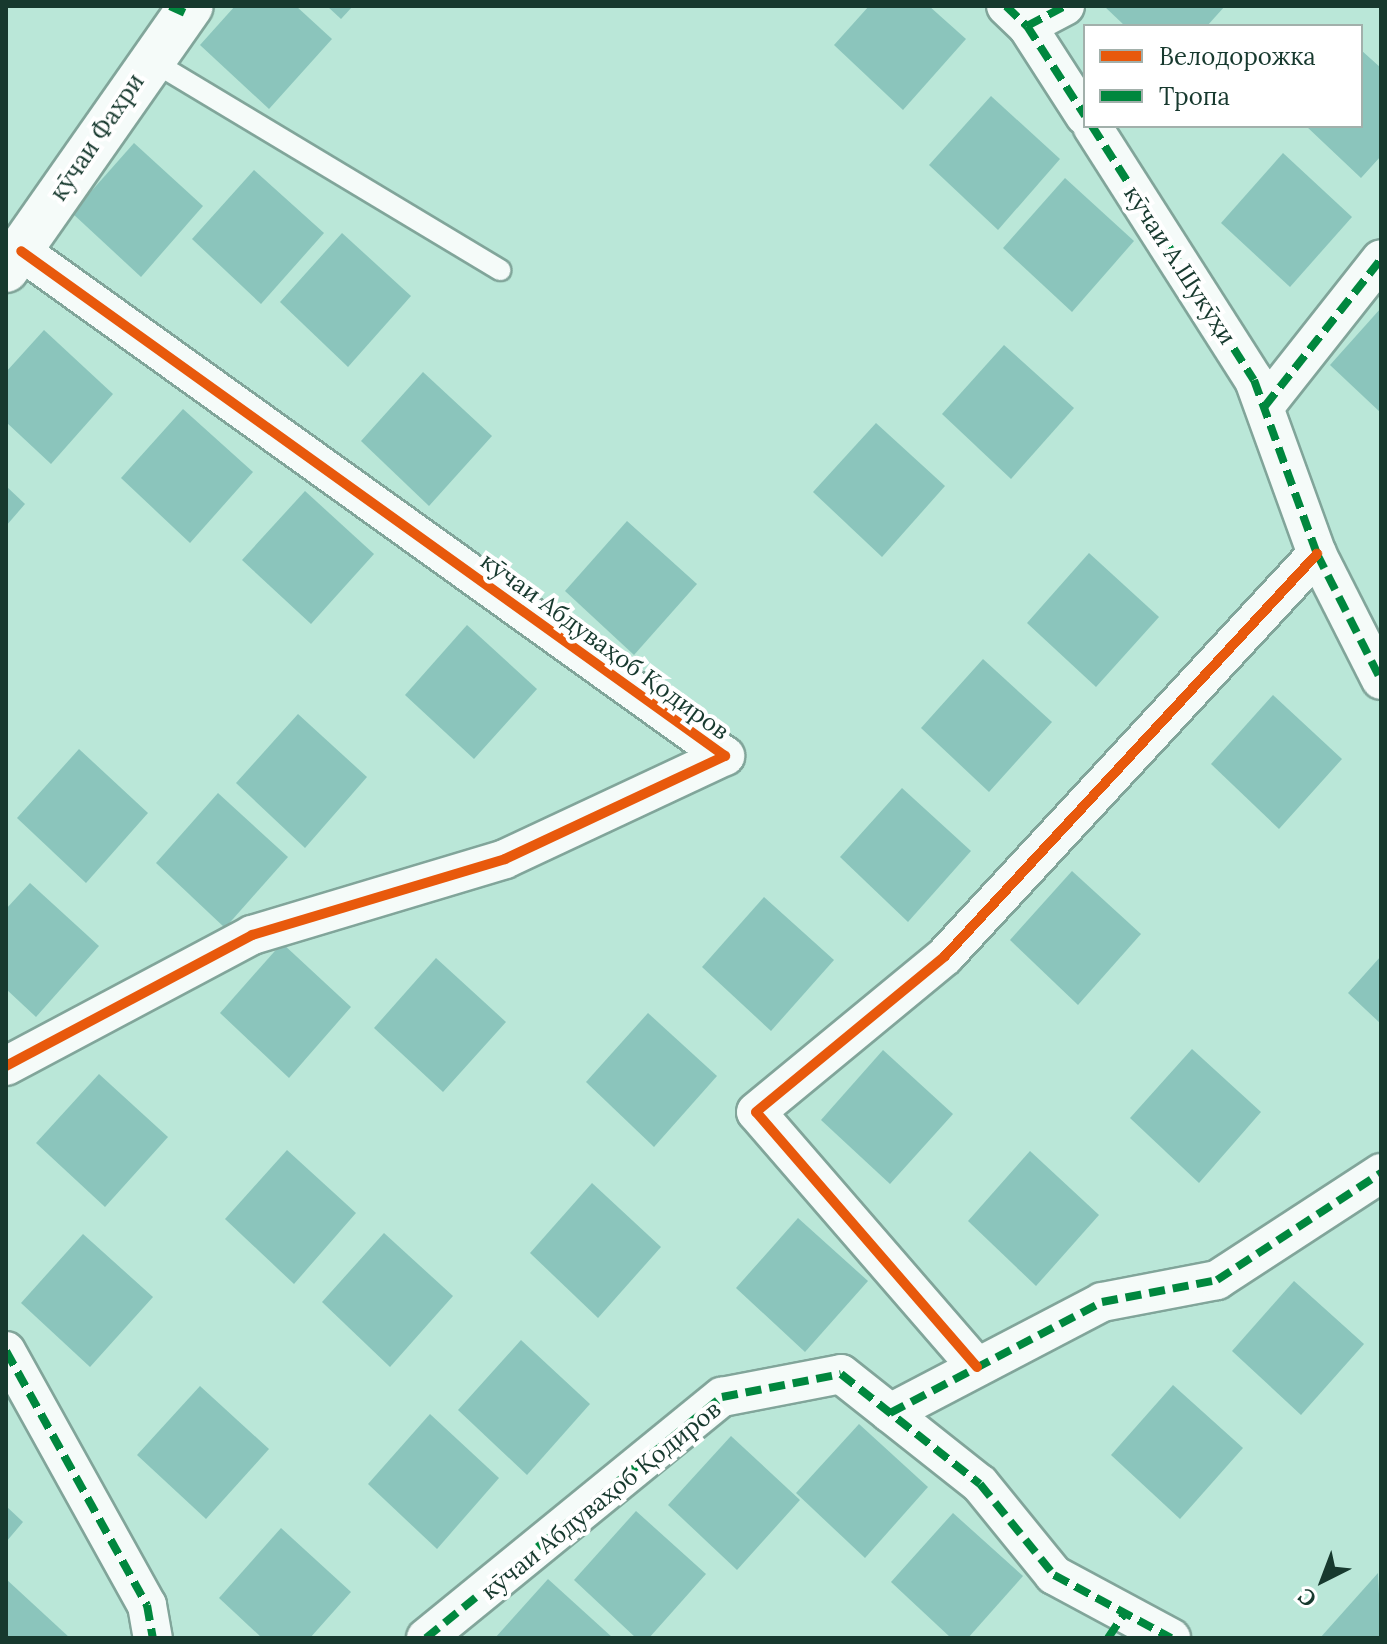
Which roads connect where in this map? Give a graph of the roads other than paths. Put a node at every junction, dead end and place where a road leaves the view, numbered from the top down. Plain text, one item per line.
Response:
1 (1065, 6) edge
2 (182, 8) edge
3 (1017, 16) edge
4 (149, 59) junction
5 (1083, 113) edge
6 (1093, 128) edge
7 (1381, 259) edge
8 (14, 261) edge
9 (500, 270) dead end
10 (1265, 406) junction
11 (1317, 554) junction
12 (1381, 680) edge
13 (6, 1066) edge
14 (1381, 1173) edge
15 (6, 1351) edge
16 (977, 1367) junction
17 (890, 1413) junction
18 (1117, 1626) edge
19 (153, 1638) edge
20 (426, 1638) edge
21 (1171, 1638) edge

1 - 3 street
2 - 4 street, кӯчаи Фахри
3 - 5 street
4 - 8 street, кӯчаи Фахри
4 - 9 lane
6 - 10 street, кӯчаи А.Шукӯҳи
7 - 10 street
8 - 13 street, кӯчаи Абдуваҳоб Қодиров
10 - 11 street, кӯчаи А.Шукӯҳи
11 - 12 street, кӯчаи А.Шукӯҳи
11 - 16 street
14 - 16 street
15 - 19 street
16 - 17 street
17 - 18 street, кӯчаи Абдуваҳоб Қодиров
17 - 20 street, кӯчаи Абдуваҳоб Қодиров
18 - 21 street, кӯчаи Абдуваҳоб Қодиров

